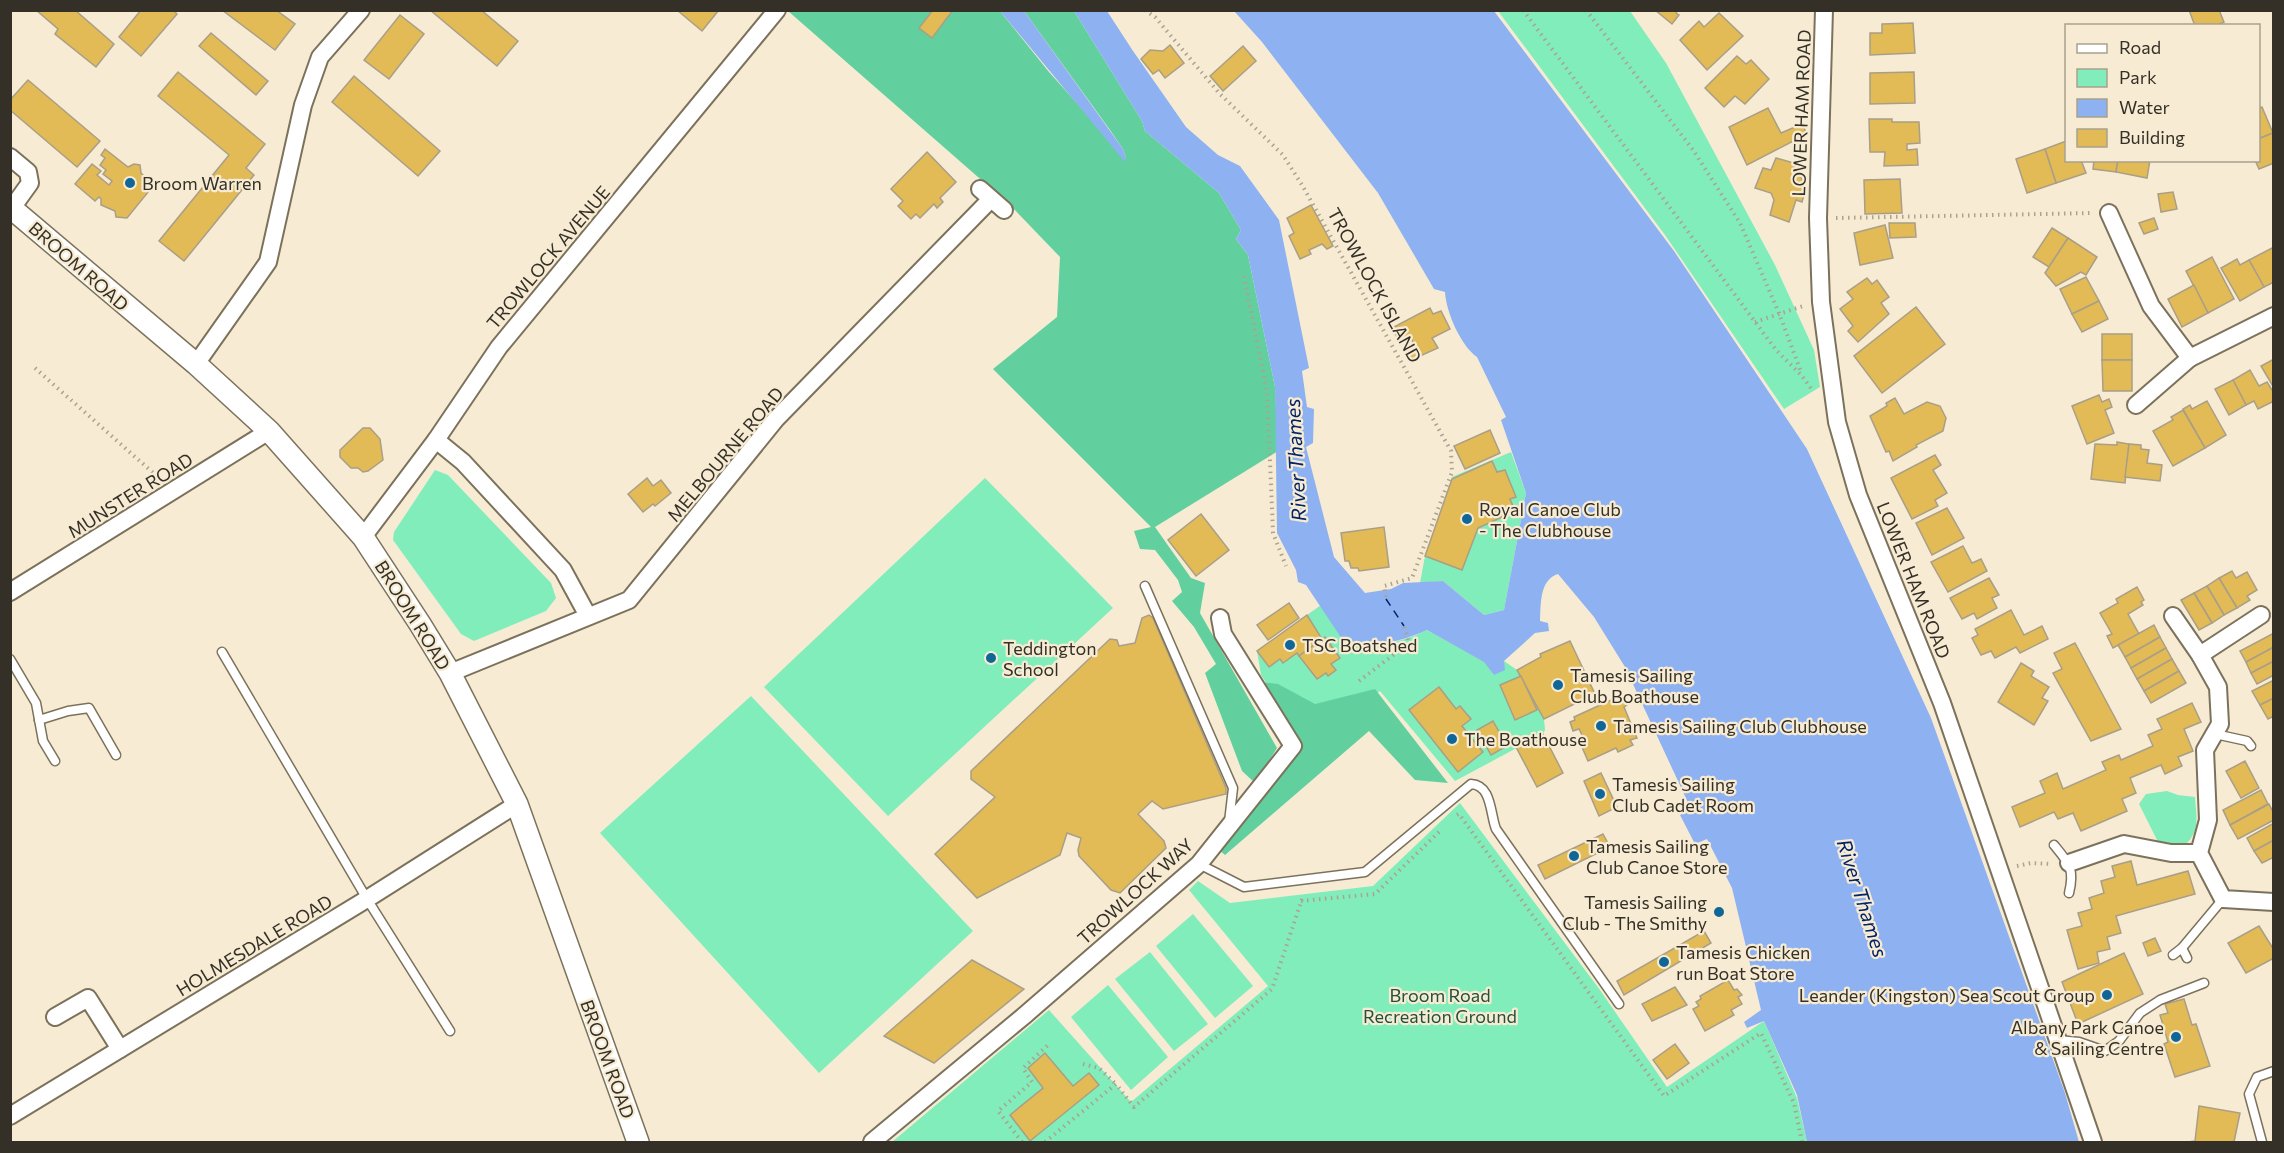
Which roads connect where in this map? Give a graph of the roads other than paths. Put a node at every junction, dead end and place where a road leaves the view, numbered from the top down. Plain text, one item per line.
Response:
1 (361, 10) edge
2 (1824, 10) edge
3 (780, 13) edge
4 (10, 157) edge
5 (992, 199) dead end
6 (11, 208) edge
7 (2109, 213) road end
8 (2274, 316) edge
9 (2190, 358) junction
10 (196, 364) junction
11 (2136, 405) dead end
12 (269, 431) junction
13 (436, 440) junction
14 (363, 537) junction
15 (1145, 586) dead end
16 (10, 592) edge
17 (2261, 615) dead end
18 (588, 616) junction
19 (2173, 616) dead end
20 (1220, 618) dead end
21 (222, 652) dead end
22 (2200, 655) junction
23 (10, 659) edge
24 (450, 673) junction
25 (39, 720) junction
26 (2215, 734) junction
27 (2251, 746) dead end
28 (116, 755) dead end
29 (55, 761) dead end
30 (517, 804) junction
31 (1228, 828) junction
32 (2054, 845) dead end
33 (2199, 853) junction
34 (2069, 863) junction
35 (1199, 864) junction
36 (2069, 893) dead end
37 (367, 899) junction
38 (2223, 899) junction
39 (2274, 902) edge
40 (2182, 948) junction
41 (2174, 955) dead end
42 (2187, 958) dead end
43 (2204, 983) dead end
44 (1619, 1004) dead end
45 (55, 1017) dead end
46 (450, 1031) dead end
47 (2058, 1040) junction
48 (120, 1049) junction
49 (2274, 1071) edge
50 (10, 1116) edge
51 (638, 1143) edge
52 (872, 1143) edge
53 (2093, 1143) edge
54 (2262, 1143) edge

1 - 10 street
2 - 47 street, LOWER HAM ROAD
3 - 13 street, TROWLOCK AVENUE
4 - 6 street, BROOM ROAD
5 - 18 street, MELBOURNE ROAD
6 - 10 street, BROOM ROAD
7 - 9 street
8 - 9 street
9 - 11 street
10 - 12 street, BROOM ROAD
12 - 14 street, BROOM ROAD
12 - 16 street, MUNSTER ROAD
13 - 14 street, TROWLOCK AVENUE
13 - 18 street
14 - 24 street, BROOM ROAD
15 - 31 lane
17 - 22 street
18 - 24 street, MELBOURNE ROAD
19 - 22 street
20 - 31 street, TROWLOCK WAY
21 - 37 lane
22 - 26 street
23 - 25 lane
24 - 30 street, BROOM ROAD
25 - 28 lane
25 - 29 lane
26 - 27 lane
26 - 33 street
30 - 37 street, HOLMESDALE ROAD
30 - 51 street, BROOM ROAD
31 - 35 street, TROWLOCK WAY
32 - 34 lane
33 - 34 street
33 - 38 street
34 - 36 lane
35 - 44 lane
35 - 52 street, TROWLOCK WAY
37 - 46 lane
37 - 48 street, HOLMESDALE ROAD
38 - 39 street
38 - 40 lane
40 - 41 lane
40 - 42 lane
43 - 47 lane
45 - 48 street
47 - 53 street, LOWER HAM ROAD
48 - 50 street, HOLMESDALE ROAD
49 - 54 lane

